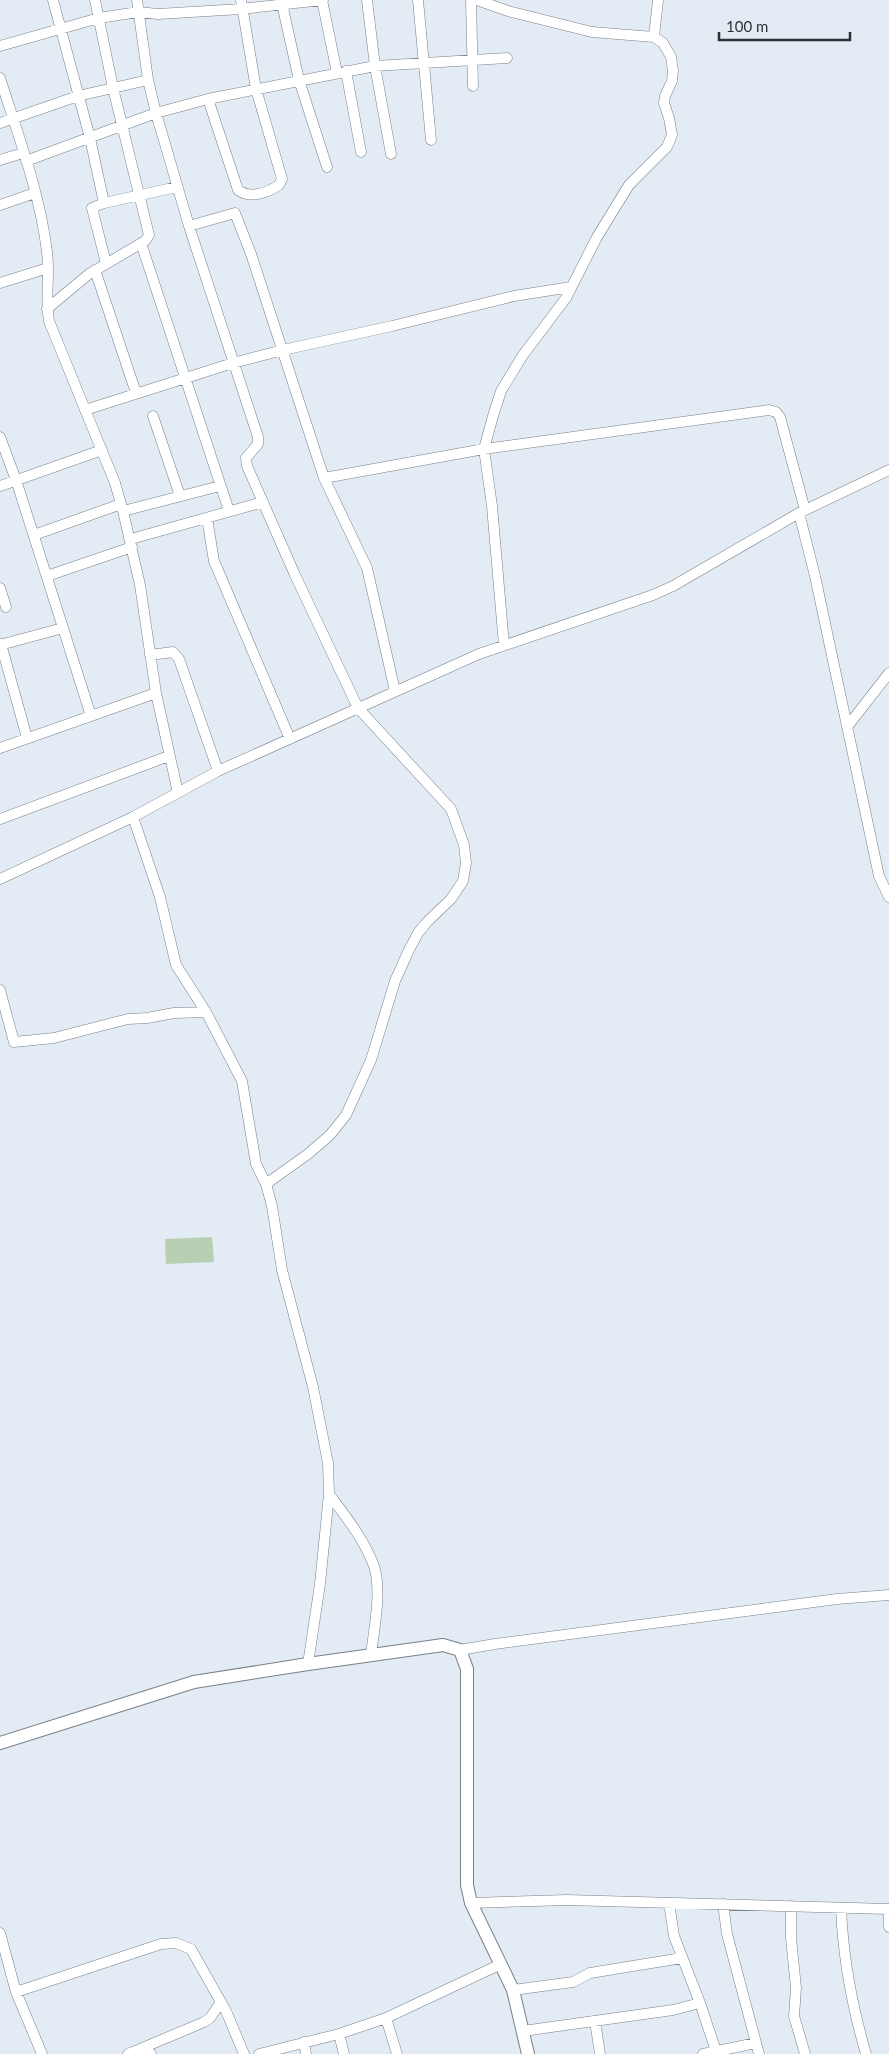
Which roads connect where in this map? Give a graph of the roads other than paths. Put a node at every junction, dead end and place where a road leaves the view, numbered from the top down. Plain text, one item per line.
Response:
1 (53, 0) edge
2 (95, 0) edge
3 (136, 0) edge
4 (323, 0) edge
5 (367, 0) edge
6 (418, 0) edge
7 (470, 0) edge
8 (477, 0) edge
9 (504, 0) edge
10 (658, 0) edge
11 (286, 3) edge
12 (241, 4) edge
13 (508, 11) junction
14 (138, 12) junction
15 (98, 18) junction
16 (61, 29) junction
17 (654, 37) junction
18 (0, 46) edge
19 (508, 58) dead end
20 (471, 60) junction
21 (422, 63) junction
22 (375, 66) junction
23 (341, 72) junction
24 (0, 78) edge
25 (148, 80) junction
26 (298, 80) junction
27 (472, 86) dead end
28 (113, 88) junction
29 (256, 89) junction
30 (78, 96) junction
31 (208, 99) junction
32 (156, 113) junction
33 (13, 119) junction
34 (0, 123) edge
35 (122, 126) junction
36 (90, 138) junction
37 (431, 140) dead end
38 (361, 152) dead end
39 (391, 154) dead end
40 (25, 157) junction
41 (0, 160) edge
42 (327, 167) dead end
43 (177, 187) junction
44 (34, 193) junction
45 (139, 196) junction
46 (104, 203) junction
47 (0, 205) edge
48 (189, 226) junction
49 (141, 243) junction
50 (106, 263) junction
51 (48, 268) junction
52 (95, 270) junction
53 (0, 283) edge
54 (571, 287) junction
55 (47, 309) junction
56 (283, 350) junction
57 (234, 363) junction
58 (184, 379) junction
59 (136, 393) junction
60 (85, 410) junction
61 (153, 416) dead end
62 (0, 437) edge
63 (484, 449) junction
64 (102, 450) junction
65 (889, 470) edge
66 (324, 478) junction
67 (16, 480) junction
68 (0, 486) edge
69 (220, 486) junction
70 (180, 496) junction
71 (263, 502) junction
72 (122, 508) junction
73 (229, 511) junction
74 (802, 511) junction
75 (206, 518) junction
76 (34, 535) junction
77 (131, 543) junction
78 (47, 576) junction
79 (0, 588) edge
80 (6, 607) dead end
81 (63, 628) junction
82 (1, 645) edge
83 (504, 645) junction
84 (150, 655) junction
85 (889, 673) edge
86 (395, 691) junction
87 (156, 693) junction
88 (358, 708) junction
89 (91, 716) junction
90 (847, 728) junction
91 (27, 738) junction
92 (290, 739) junction
93 (0, 748) edge
94 (170, 756) junction
95 (218, 771) junction
96 (178, 794) junction
97 (133, 817) junction
98 (0, 819) edge
99 (0, 880) edge
100 (889, 897) edge
101 (0, 990) edge
102 (206, 1012) junction
103 (266, 1184) junction
104 (329, 1494) junction
105 (889, 1595) edge
106 (460, 1650) junction
107 (371, 1654) junction
108 (308, 1664) junction
109 (0, 1743) edge
110 (470, 1903) junction
111 (669, 1903) junction
112 (723, 1904) junction
113 (792, 1906) junction
114 (841, 1908) junction
115 (889, 1909) edge
116 (889, 1927) edge
117 (0, 1934) edge
118 (682, 1958) junction
119 (499, 1965) junction
120 (513, 1990) junction
121 (16, 1992) junction
122 (221, 2002) junction
123 (700, 2003) junction
124 (386, 2018) junction
125 (595, 2021) junction
126 (523, 2031) junction
127 (339, 2034) junction
128 (304, 2042) junction
129 (756, 2043) junction
130 (140, 2049) junction
131 (716, 2053) edge
132 (42, 2054) edge
133 (128, 2054) edge
134 (151, 2054) edge
135 (244, 2054) edge
136 (259, 2054) edge
137 (306, 2054) edge
138 (344, 2054) edge
139 (397, 2054) edge
140 (528, 2054) edge
141 (600, 2054) edge
142 (703, 2054) edge
143 (759, 2054) edge
144 (805, 2054) edge
145 (866, 2054) edge

1 - 16 street
2 - 15 street
3 - 14 street
4 - 11 street
4 - 23 street
5 - 22 street
6 - 21 street
7 - 20 street
8 - 13 street
9 - 13 street
10 - 17 street
11 - 12 street
11 - 26 street
12 - 14 street
12 - 29 street
13 - 17 street
14 - 15 street
14 - 25 street
15 - 16 street
15 - 28 street
16 - 18 street
16 - 30 street
17 - 54 street
19 - 20 street
20 - 21 street
20 - 27 street
21 - 22 street
21 - 37 street
22 - 23 street
22 - 39 street
23 - 26 street
23 - 38 street
24 - 33 street
25 - 28 street
25 - 32 street
26 - 29 street
26 - 42 street
28 - 30 street
28 - 35 street
29 - 31 street
29 - 31 street
30 - 33 street
30 - 36 street
31 - 32 street
32 - 35 street
32 - 43 street
33 - 34 street
33 - 40 street
35 - 36 street
35 - 45 street
36 - 40 street
36 - 46 street
40 - 41 street
40 - 44 street
43 - 45 street
43 - 48 street
44 - 47 street
44 - 51 street
45 - 46 street
45 - 49 street
46 - 50 street
48 - 56 street
48 - 57 street
49 - 50 street
49 - 58 street
50 - 52 street
51 - 53 street
51 - 55 street
52 - 55 street
52 - 59 street
54 - 56 street
54 - 63 street
55 - 60 street
56 - 57 street
56 - 66 street
57 - 58 street
57 - 71 street
58 - 59 street
58 - 69 street
59 - 60 street
60 - 64 street
61 - 70 street
62 - 67 street
63 - 66 street
63 - 74 street
63 - 83 street
64 - 67 street
64 - 72 street
65 - 74 street
66 - 86 street
67 - 68 street
67 - 76 street
69 - 70 street
69 - 73 street
70 - 72 street
71 - 73 street
71 - 88 street
72 - 76 street
72 - 77 street
73 - 75 street
74 - 83 street
74 - 90 street
75 - 77 street
75 - 92 street
76 - 78 street
77 - 78 street
77 - 84 street
78 - 81 street
79 - 80 street
81 - 82 street
81 - 89 street
82 - 91 street
83 - 86 street
84 - 87 street
84 - 95 street
85 - 90 street
86 - 88 street
87 - 89 street
87 - 94 street
88 - 92 street
88 - 103 street
89 - 91 street
90 - 100 street
91 - 93 street
92 - 95 street
94 - 96 street
94 - 98 street
95 - 96 street
96 - 97 street
97 - 99 street
97 - 102 street
101 - 102 street
102 - 103 street
103 - 104 street
104 - 107 street
104 - 108 street
105 - 106 street
106 - 107 street
106 - 110 street
107 - 108 street
108 - 109 street
110 - 111 street
110 - 119 street
111 - 112 street
111 - 118 street
112 - 113 street
112 - 129 street
113 - 114 street
113 - 144 street
114 - 115 street
114 - 145 street
115 - 116 street
117 - 121 street
118 - 120 street
118 - 123 street
119 - 120 street
119 - 124 street
120 - 126 street
121 - 122 street
121 - 132 street
122 - 130 street
122 - 135 street
123 - 125 street
123 - 131 street
124 - 127 street
124 - 139 street
125 - 126 street
125 - 141 street
126 - 140 street
127 - 128 street
127 - 138 street
128 - 136 street
128 - 137 street
129 - 131 street
129 - 143 street
130 - 133 street
130 - 134 street
131 - 142 street

